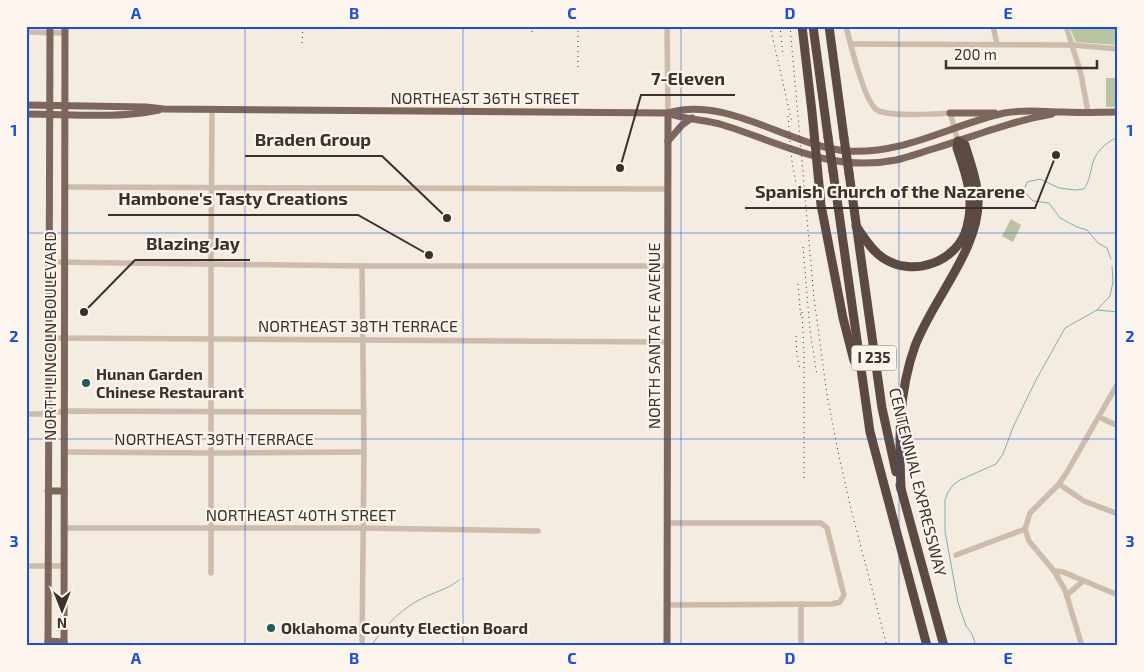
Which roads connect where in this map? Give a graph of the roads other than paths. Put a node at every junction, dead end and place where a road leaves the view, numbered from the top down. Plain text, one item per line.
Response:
1 (668, 26) edge
2 (802, 26) edge
3 (812, 26) edge
4 (829, 26) edge
5 (846, 26) edge
6 (993, 26) edge
7 (1066, 26) edge
8 (50, 29) edge
9 (65, 30) edge
10 (26, 32) edge
11 (851, 44) junction
12 (997, 44) junction
13 (1073, 45) junction
14 (1118, 49) edge
15 (49, 105) junction
16 (26, 106) edge
17 (65, 106) junction
18 (164, 109) junction
19 (212, 110) junction
20 (1064, 112) junction
21 (1088, 112) junction
22 (1118, 112) edge
23 (668, 113) junction
24 (950, 113) junction
25 (26, 114) edge
26 (49, 114) junction
27 (1003, 114) junction
28 (65, 115) junction
29 (692, 118) junction
30 (954, 130) junction
31 (958, 141) junction
32 (668, 142) junction
33 (814, 144) junction
34 (816, 157) junction
35 (64, 187) junction
36 (212, 188) junction
37 (668, 190) junction
38 (856, 226) junction
39 (49, 262) junction
40 (64, 262) junction
41 (210, 263) junction
42 (362, 266) junction
43 (668, 266) junction
44 (49, 338) junction
45 (64, 338) junction
46 (211, 339) junction
47 (362, 340) junction
48 (667, 342) junction
49 (1118, 383) edge
50 (865, 402) junction
51 (63, 411) junction
52 (210, 412) junction
53 (364, 412) junction
54 (26, 414) edge
55 (49, 414) junction
56 (1099, 418) junction
57 (1118, 426) edge
58 (64, 452) junction
59 (364, 452) junction
60 (210, 453) junction
61 (1059, 484) junction
62 (901, 489) junction
63 (48, 491) junction
64 (64, 491) junction
65 (1118, 514) edge
66 (667, 523) junction
67 (64, 528) junction
68 (210, 528) junction
69 (362, 528) junction
70 (1025, 530) junction
71 (538, 531) dead end
72 (956, 555) dead end
73 (26, 566) edge
74 (48, 566) junction
75 (64, 566) junction
76 (1054, 571) junction
77 (211, 572) dead end
78 (1082, 581) junction
79 (1067, 595) junction
80 (1118, 595) edge
81 (801, 604) junction
82 (667, 605) junction
83 (48, 644) edge
84 (64, 644) edge
85 (362, 646) edge
86 (667, 646) edge
87 (801, 646) edge
88 (927, 646) edge
89 (944, 646) edge
90 (1082, 646) edge

1 - 23 street, NORTH SANTA FE AVENUE
2 - 33 highway
3 - 50 highway, CENTENNIAL EXPRESSWAY / I 235, bridge
4 - 38 highway, CENTENNIAL EXPRESSWAY / I 235, bridge
5 - 11 street
6 - 12 street
7 - 13 street
8 - 9 street
8 - 10 street
8 - 15 main road, NORTH LINCOLN BOULEVARD
9 - 17 main road, NORTH LINCOLN BOULEVARD
11 - 12 street
11 - 24 street
12 - 13 street
13 - 14 street
13 - 21 street
15 - 16 main road, NORTHEAST 36TH STREET
15 - 17 main road, NORTHEAST 36TH STREET
15 - 26 main road, NORTH LINCOLN BOULEVARD
17 - 18 main road, NORTHEAST 36TH STREET
17 - 28 main road, NORTH LINCOLN BOULEVARD
18 - 19 main road, NORTHEAST 36TH STREET
18 - 28 main road, NORTHEAST 36TH STREET
19 - 23 main road, NORTHEAST 36TH STREET
19 - 36 street
20 - 21 main road
20 - 27 main road
20 - 31 main road
21 - 22 main road
23 - 29 main road
23 - 32 main road, NORTH SANTA FE AVENUE
23 - 33 main road, NORTHEAST 36TH STREET
24 - 27 main road
24 - 30 street
25 - 26 main road, NORTHEAST 36TH STREET
26 - 28 main road, NORTHEAST 36TH STREET
26 - 39 main road, NORTH LINCOLN BOULEVARD
27 - 30 main road
28 - 35 main road, NORTH LINCOLN BOULEVARD
29 - 32 main road
29 - 34 main road
30 - 31 street
30 - 33 main road
31 - 34 main road
31 - 38 highway
31 - 62 highway
32 - 37 main road, NORTH SANTA FE AVENUE
33 - 34 highway
34 - 50 highway
35 - 36 street
35 - 40 main road, NORTH LINCOLN BOULEVARD
36 - 37 street
36 - 41 street
37 - 43 main road, NORTH SANTA FE AVENUE
38 - 62 highway, CENTENNIAL EXPRESSWAY / I 235
39 - 40 street
39 - 44 main road, NORTH LINCOLN BOULEVARD
40 - 41 street
40 - 45 main road, NORTH LINCOLN BOULEVARD
41 - 42 street
41 - 46 street
42 - 43 street
42 - 47 street
43 - 48 main road, NORTH SANTA FE AVENUE
44 - 45 street, NORTHEAST 38TH TERRACE
44 - 55 main road, NORTH LINCOLN BOULEVARD
45 - 46 street, NORTHEAST 38TH TERRACE
45 - 51 main road, NORTH LINCOLN BOULEVARD
46 - 47 street, NORTHEAST 38TH TERRACE
46 - 52 street
47 - 48 street, NORTHEAST 38TH TERRACE
47 - 53 street
48 - 66 main road, NORTH SANTA FE AVENUE
49 - 56 street
50 - 88 highway, CENTENNIAL EXPRESSWAY / I 235
51 - 52 street
51 - 55 street
51 - 58 main road, NORTH LINCOLN BOULEVARD
52 - 53 street
52 - 60 street
53 - 59 street
54 - 55 street
55 - 63 main road, NORTH LINCOLN BOULEVARD
56 - 57 street
56 - 61 street
58 - 60 street, NORTHEAST 39TH TERRACE
58 - 64 main road, NORTH LINCOLN BOULEVARD
59 - 60 street, NORTHEAST 39TH TERRACE
59 - 69 street
60 - 68 street
61 - 65 street
61 - 70 street
62 - 89 highway, CENTENNIAL EXPRESSWAY / I 235
63 - 64 main road
63 - 74 main road, NORTH LINCOLN BOULEVARD
64 - 67 main road, NORTH LINCOLN BOULEVARD
66 - 81 street
66 - 82 main road, NORTH SANTA FE AVENUE
67 - 68 street, NORTHEAST 40TH STREET
67 - 75 main road, NORTH LINCOLN BOULEVARD
68 - 69 street, NORTHEAST 40TH STREET
68 - 77 street
69 - 71 street, NORTHEAST 40TH STREET
69 - 85 street
70 - 72 street
70 - 76 street
73 - 74 street
74 - 75 street
74 - 83 main road, NORTH LINCOLN BOULEVARD
75 - 84 main road, NORTH LINCOLN BOULEVARD
76 - 78 street
76 - 79 street
78 - 79 street
78 - 80 street
79 - 90 street
81 - 82 street
81 - 87 street
82 - 86 main road, NORTH SANTA FE AVENUE
83 - 84 main road

